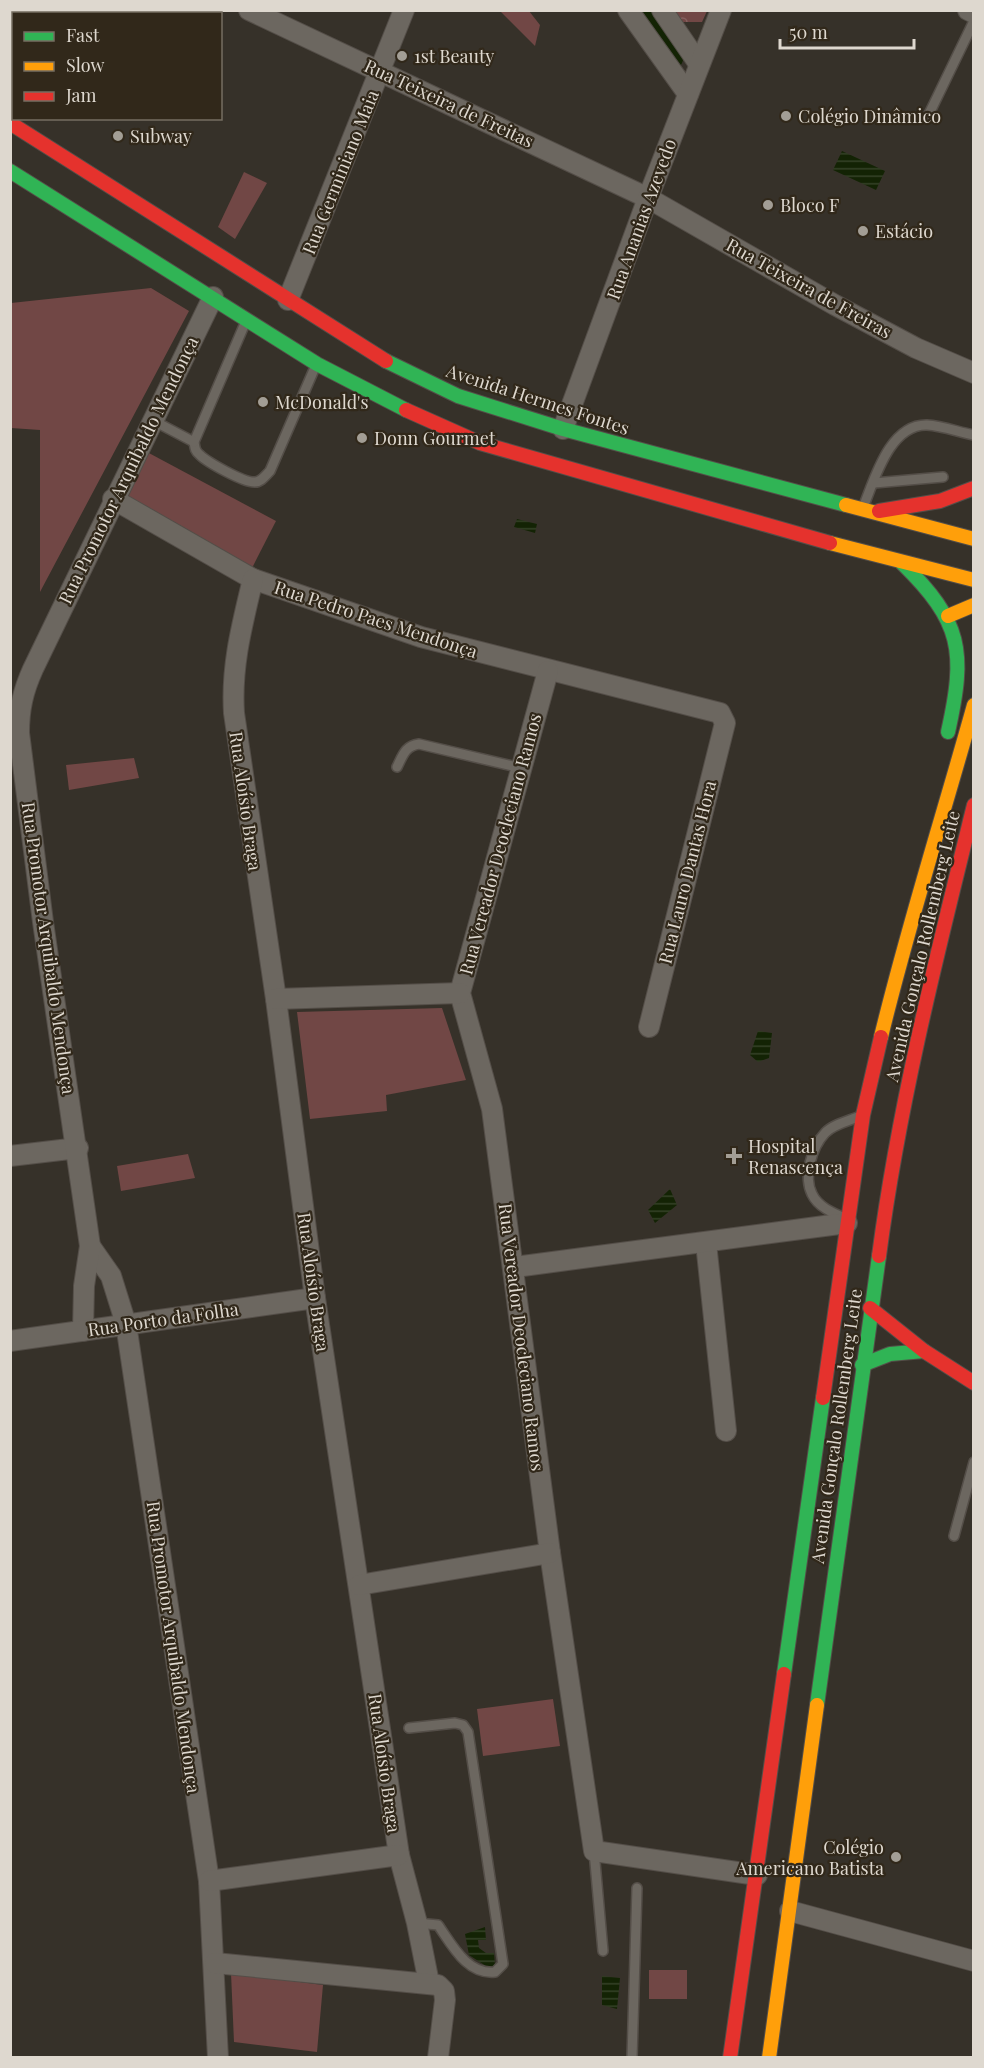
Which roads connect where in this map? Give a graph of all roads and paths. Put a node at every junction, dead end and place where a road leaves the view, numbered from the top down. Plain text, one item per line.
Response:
1 (249, 10) edge
2 (404, 10) edge
3 (628, 10) edge
4 (662, 10) edge
5 (721, 10) edge
6 (968, 10) edge
7 (974, 13) edge
8 (974, 21) edge
9 (699, 64) junction
10 (380, 71) junction
11 (688, 94) junction
12 (929, 114) dead end
13 (12, 122) edge
14 (10, 171) edge
15 (648, 198) junction
16 (213, 297) junction
17 (288, 300) junction
18 (247, 318) junction
19 (317, 364) junction
20 (974, 373) edge
21 (152, 420) junction
22 (563, 429) junction
23 (974, 435) edge
24 (194, 442) junction
25 (944, 477) dead end
26 (874, 483) junction
27 (974, 488) edge
28 (113, 499) junction
29 (865, 511) junction
30 (974, 539) edge
31 (901, 563) junction
32 (253, 579) junction
33 (974, 580) edge
34 (974, 605) edge
35 (948, 616) junction
36 (548, 671) junction
37 (974, 705) edge
38 (724, 717) joint
39 (945, 743) dead end
40 (397, 767) dead end
41 (521, 768) junction
42 (974, 805) edge
43 (971, 829) edge
44 (922, 833) dead end
45 (905, 938) junction
46 (460, 993) junction
47 (276, 999) junction
48 (649, 1027) dead end
49 (863, 1115) junction
50 (78, 1148) junction
51 (10, 1156) edge
52 (847, 1221) junction
53 (706, 1243) junction
54 (90, 1246) junction
55 (514, 1267) junction
56 (315, 1298) junction
57 (870, 1308) junction
58 (126, 1324) junction
59 (83, 1331) junction
60 (10, 1341) edge
61 (924, 1350) junction
62 (862, 1365) junction
63 (974, 1383) edge
64 (726, 1431) dead end
65 (974, 1462) edge
66 (954, 1536) dead end
67 (550, 1553) junction
68 (359, 1585) junction
69 (409, 1728) dead end
70 (594, 1851) junction
71 (399, 1855) junction
72 (757, 1875) junction
73 (209, 1881) junction
74 (637, 1888) dead end
75 (790, 1911) junction
76 (417, 1923) junction
77 (603, 1951) dead end
78 (974, 1961) edge
79 (215, 1963) junction
80 (434, 1984) junction
81 (218, 2058) edge
82 (438, 2058) edge
83 (632, 2058) edge
84 (730, 2058) edge
85 (769, 2058) edge

1 - 10 street, Rua Teixeira de Freitas
2 - 10 street, Rua Germiniano Maia
3 - 11 street
4 - 9 street
5 - 9 street, Rua Ananias Azevedo
6 - 7 street
8 - 12 lane
9 - 11 street, Rua Ananias Azevedo
10 - 15 street, Rua Teixeira de Freitas
10 - 17 street, Rua Germiniano Maia
11 - 15 street, Rua Ananias Azevedo
13 - 17 main road, Avenida Hermes Fontes
14 - 16 main road
15 - 20 street, Rua Teixeira de Freiras
15 - 22 street, Rua Ananias Azevedo
16 - 18 main road
16 - 21 street, Rua Promotor Arquibaldo Mendonça
17 - 22 main road, Avenida Hermes Fontes
18 - 19 main road
18 - 24 lane
19 - 24 lane
19 - 31 main road
21 - 24 lane
21 - 28 street, Rua Promotor Arquibaldo Mendonça
22 - 29 main road, Avenida Hermes Fontes
23 - 26 lane
25 - 26 lane
26 - 29 lane
27 - 29 main road
28 - 32 street, Rua Pedro Paes Mendonça
28 - 50 street, Rua Promotor Arquibaldo Mendonça
29 - 30 main road, Avenida Hermes Fontes
31 - 33 main road
31 - 35 main road
32 - 36 street, Rua Pedro Paes Mendonça
32 - 47 street, Rua Aloísio Braga
34 - 35 main road
35 - 39 main road
36 - 38 street, Rua Pedro Paes Mendonça
36 - 41 street, Rua Vereador Deocleciano Ramos
37 - 45 main road, Avenida Gonçalo Rollemberg Leite
38 - 48 street, Rua Lauro Dantas Hora
40 - 41 lane
41 - 46 street, Rua Vereador Deocleciano Ramos
42 - 43 main road, Avenida Gonçalo Rollemberg Leite
43 - 57 main road, Avenida Gonçalo Rollemberg Leite
44 - 45 main road
45 - 49 main road, Avenida Gonçalo Rollemberg Leite
46 - 47 street
46 - 55 street, Rua Vereador Deocleciano Ramos
47 - 56 street, Rua Aloísio Braga
49 - 52 main road, Avenida Gonçalo Rollemberg Leite
49 - 52 lane
50 - 51 street
50 - 54 street, Rua Promotor Arquibaldo Mendonça
52 - 53 street
52 - 72 main road, Avenida Gonçalo Rollemberg Leite
53 - 55 street
53 - 64 street
54 - 58 street, Rua Promotor Arquibaldo Mendonça
54 - 59 street, Rua Promotor Arquibaldo Mendonça
55 - 67 street, Rua Vereador Deocleciano Ramos
56 - 58 street, Rua Porto da Folha
56 - 68 street, Rua Aloísio Braga
57 - 61 main road
57 - 62 main road, Avenida Gonçalo Rollemberg Leite
58 - 59 street, Rua Porto da Folha
58 - 73 street, Rua Promotor Arquibaldo Mendonça
59 - 60 street, Rua Porto da Folha
61 - 62 main road
61 - 63 main road
62 - 75 main road, Avenida Gonçalo Rollemberg Leite
65 - 66 lane
67 - 68 street
67 - 70 street, Rua Vereador Deocleciano Ramos
68 - 71 street, Rua Aloísio Braga
69 - 76 lane
70 - 72 street
70 - 77 lane
71 - 73 street
71 - 76 street, Rua Aloísio Braga
72 - 84 main road, Avenida Gonçalo Rollemberg Leite
73 - 79 street, Rua Promotor Arquibaldo Mendonça
74 - 83 lane
75 - 78 street
75 - 85 main road, Avenida Gonçalo Rollemberg Leite
76 - 80 street, Rua Aloísio Braga
79 - 80 street
79 - 81 street, Rua Promotor Arquibaldo Mendonça
80 - 82 street, Rua Aloísio Braga

